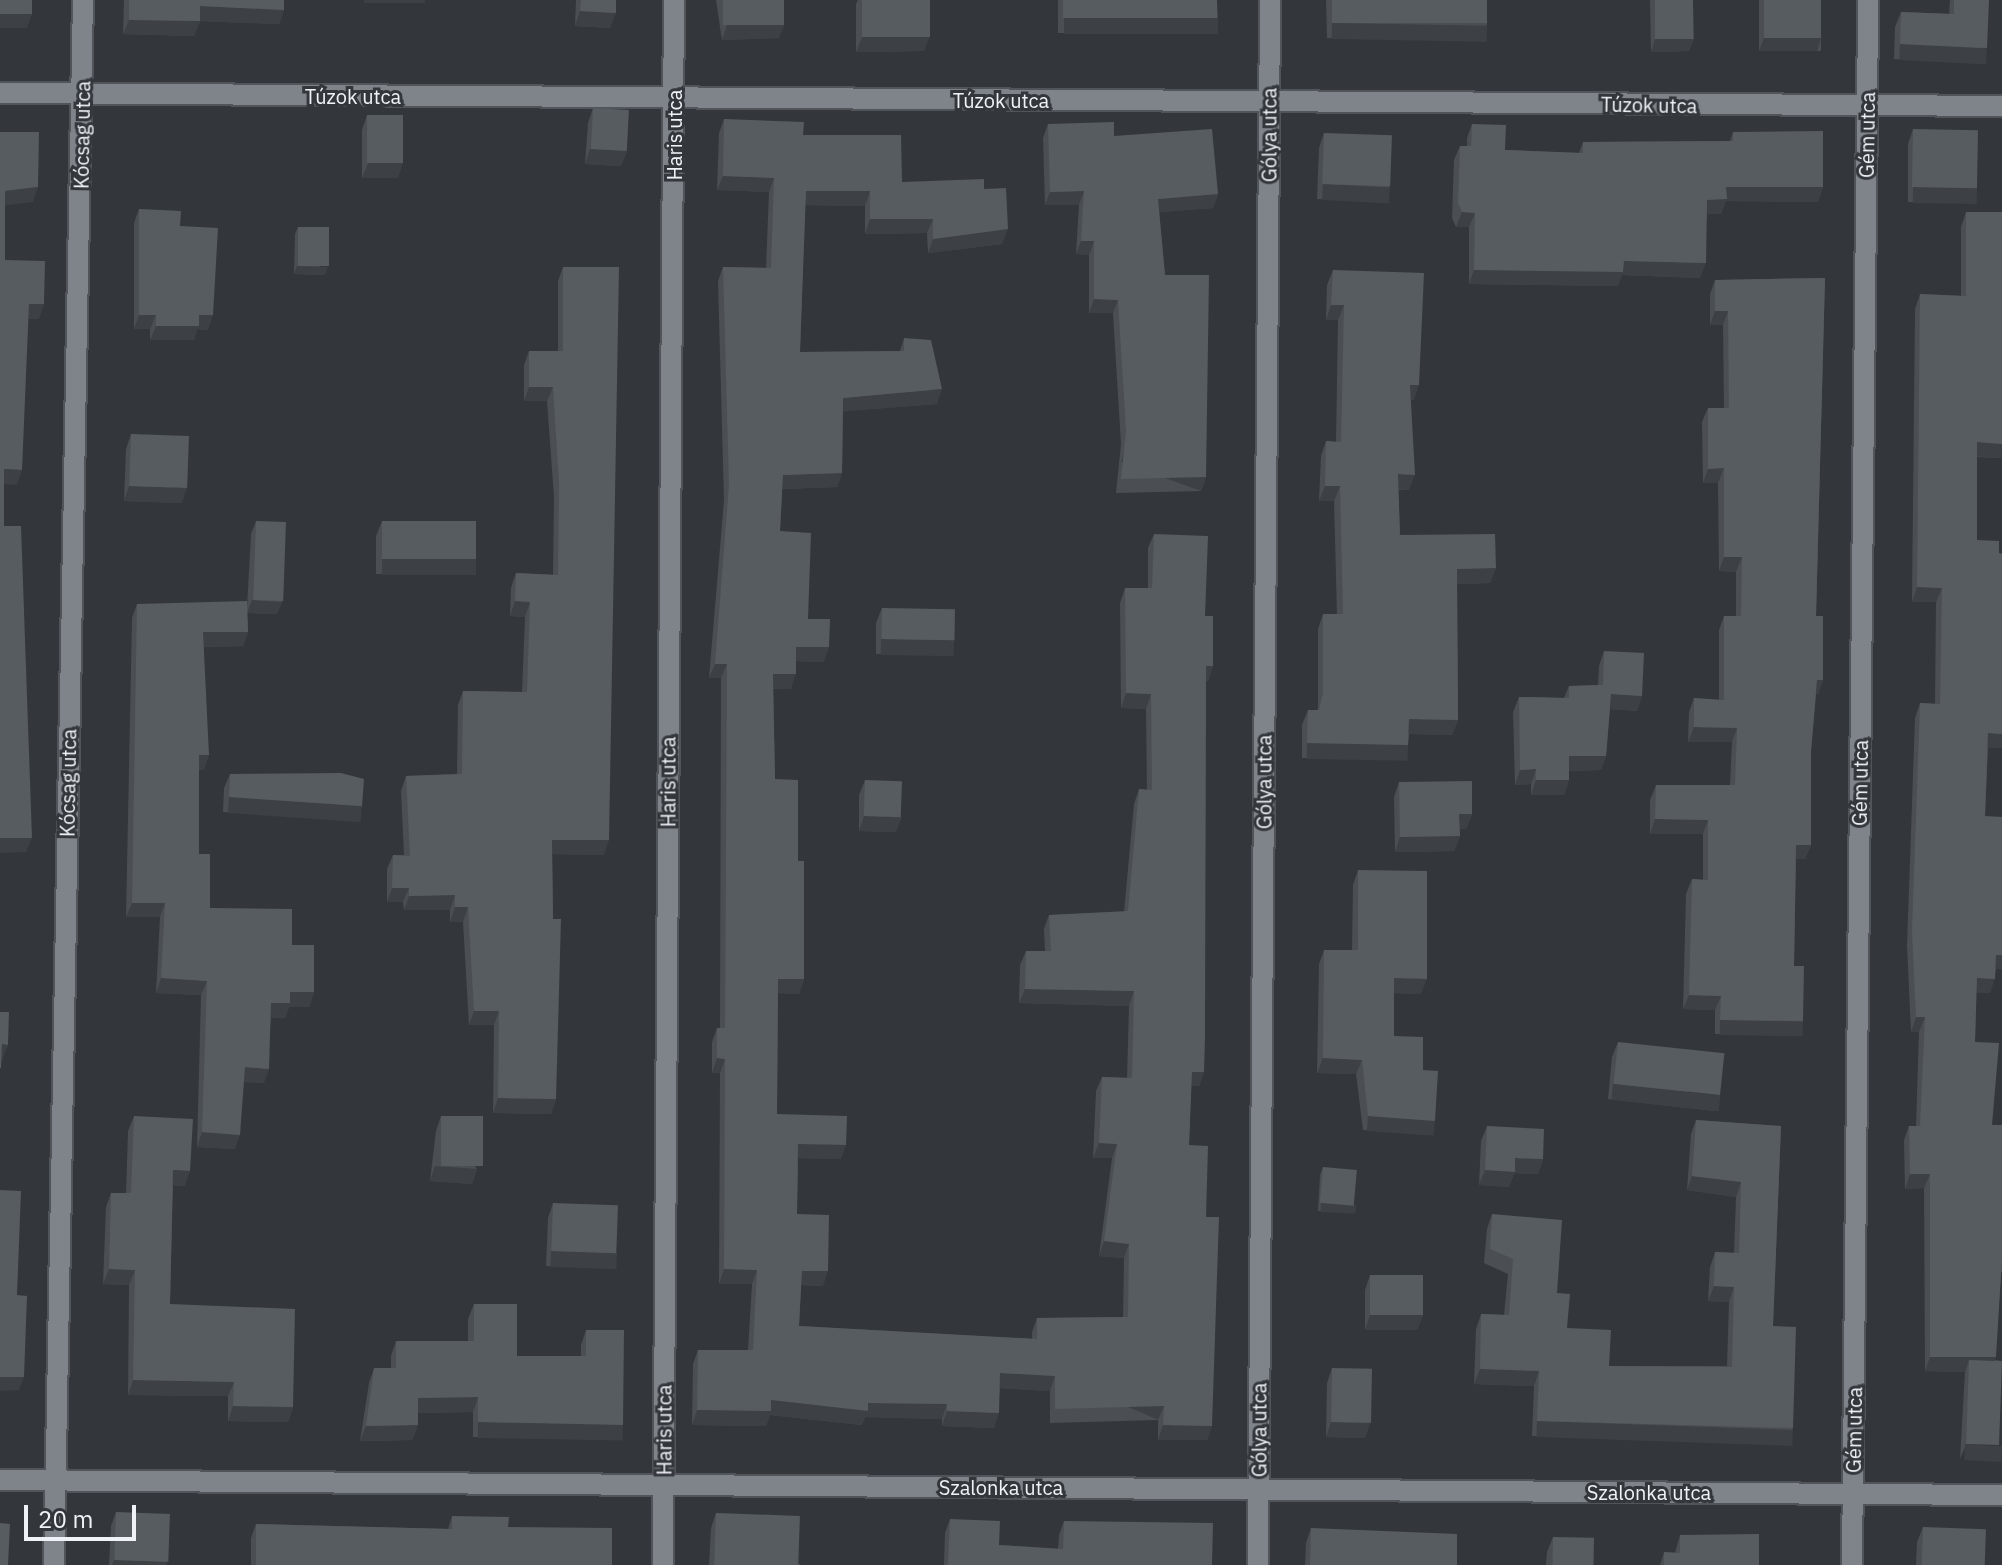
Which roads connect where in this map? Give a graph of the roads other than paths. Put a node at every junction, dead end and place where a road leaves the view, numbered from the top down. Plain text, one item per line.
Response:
1 (83, 0) edge
2 (674, 0) edge
3 (1270, 0) edge
4 (1868, 0) edge
5 (0, 93) edge
6 (83, 95) junction
7 (674, 97) junction
8 (1269, 101) junction
9 (2002, 106) edge
10 (1867, 107) junction
11 (0, 1480) edge
12 (54, 1480) junction
13 (664, 1485) junction
14 (1258, 1489) junction
15 (1853, 1493) junction
16 (2002, 1495) edge
17 (54, 1565) edge
18 (663, 1565) edge
19 (1258, 1565) edge
20 (1852, 1565) edge

1 - 6 street, Kócsag utca
2 - 7 street, Haris utca
3 - 8 street, Gólya utca
4 - 10 street, Gém utca
5 - 6 street, Túzok utca
6 - 7 street, Túzok utca
6 - 12 street, Kócsag utca
7 - 8 street, Túzok utca
7 - 13 street, Haris utca
8 - 10 street, Túzok utca
8 - 14 street, Gólya utca
9 - 10 street, Túzok utca
10 - 15 street, Gém utca
11 - 12 street, Szalonka utca
12 - 13 street, Szalonka utca
12 - 17 street, Kócsag utca
13 - 14 street, Szalonka utca
13 - 18 street, Haris utca
14 - 15 street, Szalonka utca
14 - 19 street, Gólya utca
15 - 16 street, Szalonka utca
15 - 20 street, Gém utca

